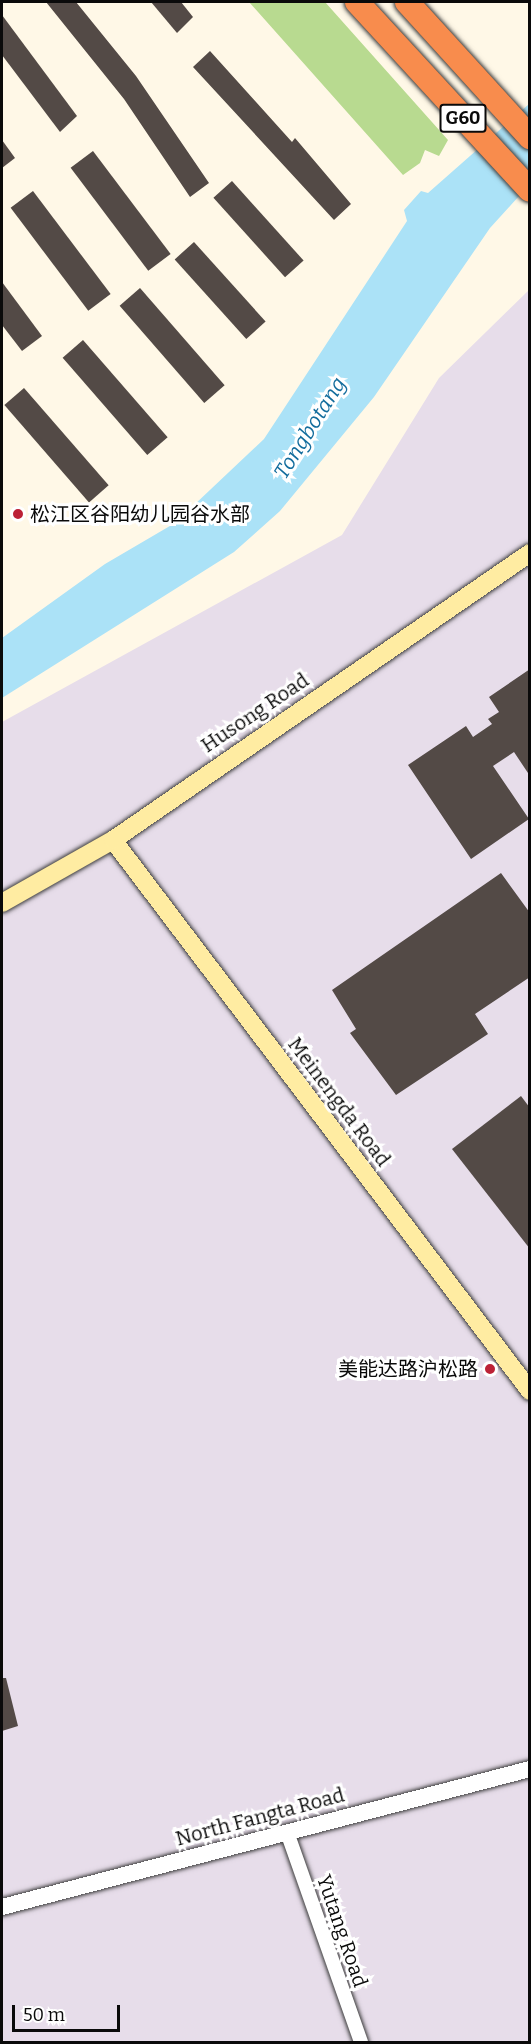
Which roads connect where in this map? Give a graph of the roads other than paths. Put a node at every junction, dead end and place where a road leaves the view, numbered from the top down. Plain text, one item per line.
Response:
1 (357, 2) edge
2 (407, 2) edge
3 (530, 137) edge
4 (530, 190) edge
5 (530, 553) edge
6 (112, 840) junction
7 (2, 903) edge
8 (530, 1391) edge
9 (530, 1769) edge
10 (287, 1832) junction
11 (2, 1906) edge
12 (361, 2043) edge

1 - 4 highway, G60
2 - 3 highway, G60
5 - 6 main road, Husong Road
6 - 7 main road, Husong Road
6 - 8 main road, Meinengda Road
9 - 10 street, North Fangta Road
10 - 11 street, North Fangta Road
10 - 12 street, Yutang Road

